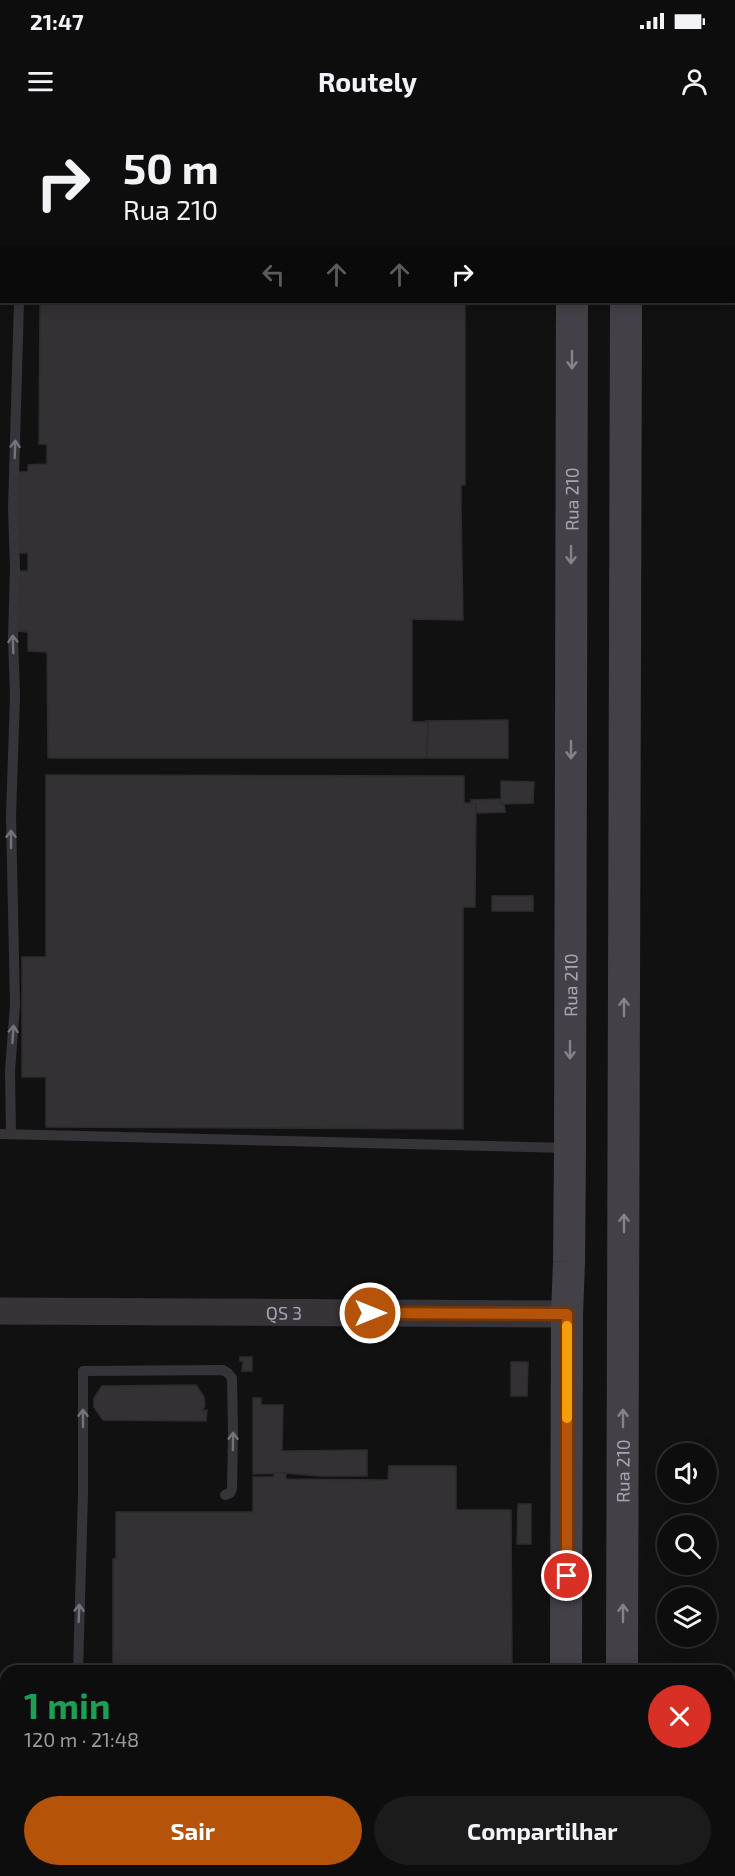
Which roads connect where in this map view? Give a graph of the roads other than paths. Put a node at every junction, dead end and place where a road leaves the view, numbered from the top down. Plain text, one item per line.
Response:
1 (19, 303) edge
2 (572, 303) edge
3 (626, 303) edge
4 (5, 1134) edge
5 (570, 1149) junction
6 (0, 1311) edge
7 (567, 1314) junction
8 (225, 1495) dead end
9 (78, 1665) edge
10 (567, 1665) edge
11 (622, 1665) edge

4 -> 1 lane
2 -> 5 main road, Rua 210
11 -> 3 main road, Rua 210
4 - 5 lane
5 - 7 main road, Rua 210
6 - 7 street, QS 3
7 - 10 main road, Rua 210
8 - 9 lane

